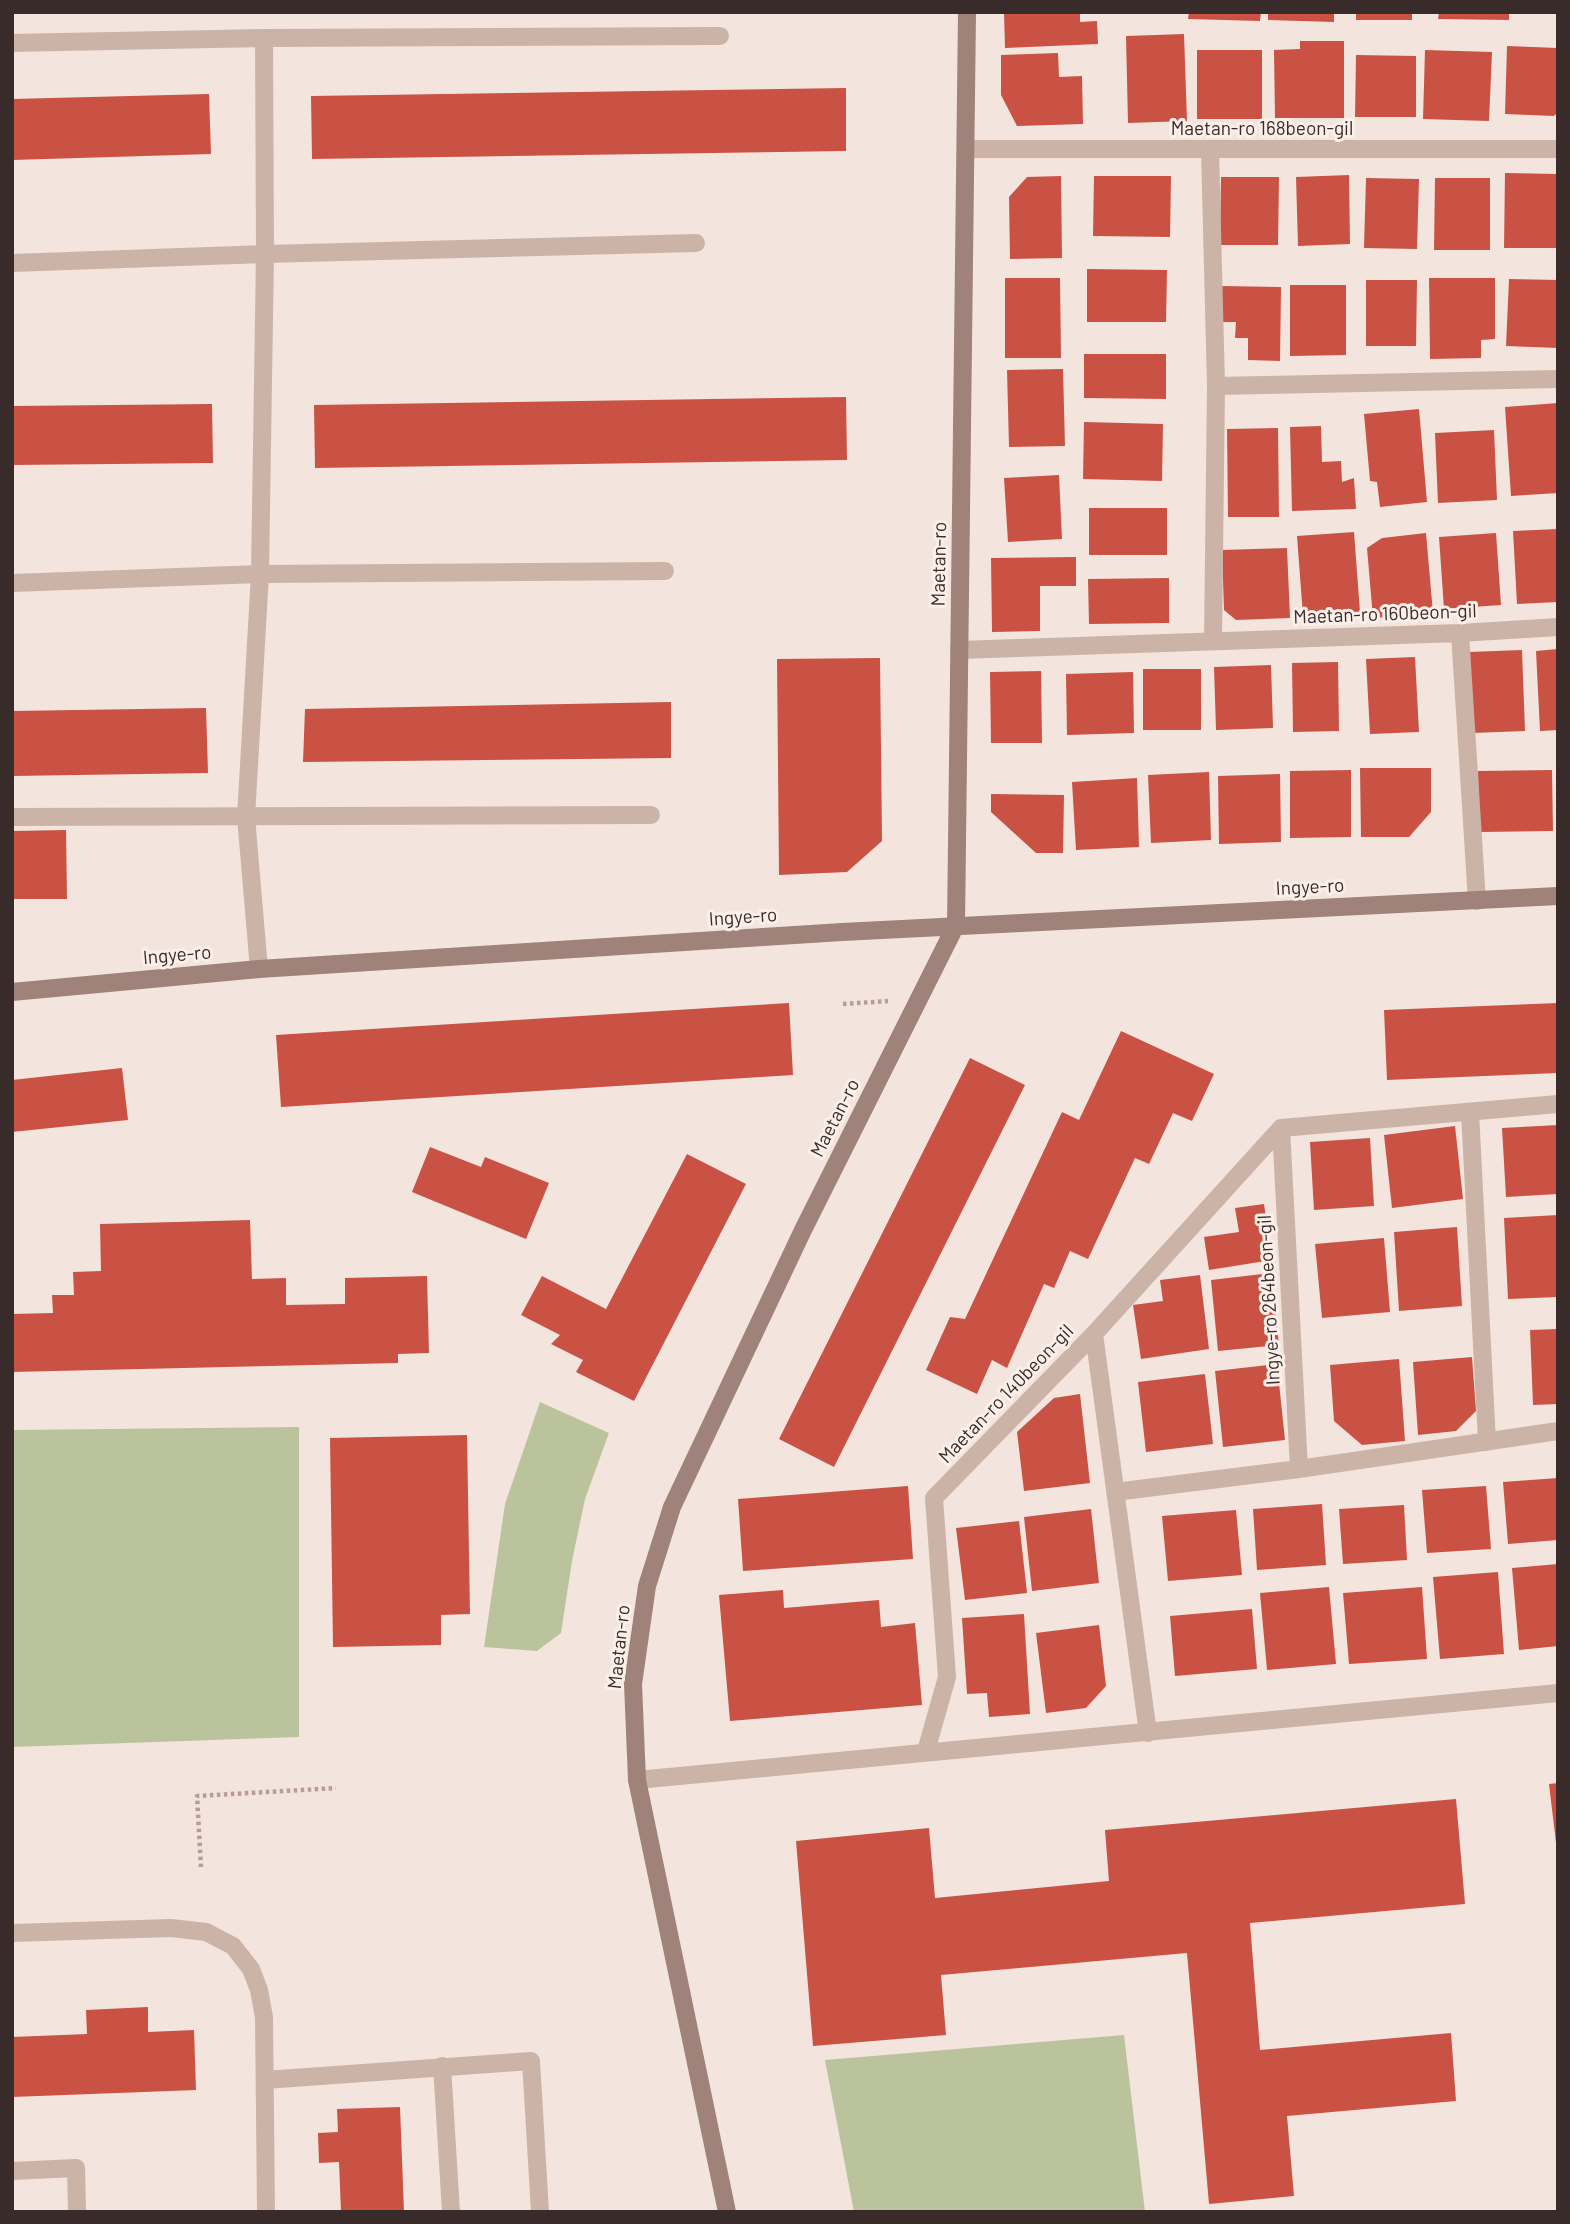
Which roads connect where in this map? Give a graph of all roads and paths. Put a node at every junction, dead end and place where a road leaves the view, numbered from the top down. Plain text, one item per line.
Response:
1 (967, 12) edge
2 (720, 36) dead end
3 (264, 38) junction
4 (12, 43) edge
5 (966, 149) junction
6 (1558, 149) edge
7 (1210, 150) junction
8 (696, 243) dead end
9 (265, 254) junction
10 (12, 263) edge
11 (1558, 379) edge
12 (1216, 386) junction
13 (664, 571) dead end
14 (261, 574) junction
15 (12, 583) edge
16 (1558, 627) edge
17 (1460, 633) junction
18 (1213, 641) junction
19 (959, 650) junction
20 (651, 816) dead end
21 (12, 817) edge
22 (246, 817) junction
23 (1558, 896) edge
24 (1478, 901) junction
25 (956, 925) junction
26 (259, 969) junction
27 (12, 992) edge
28 (1558, 1104) edge
29 (1470, 1112) junction
30 (1281, 1128) junction
31 (1094, 1334) junction
32 (1558, 1432) edge
33 (1487, 1442) junction
34 (1299, 1469) junction
35 (1115, 1492) junction
36 (1558, 1693) edge
37 (1148, 1732) junction
38 (926, 1751) junction
39 (637, 1780) junction
40 (335, 1788) dead end
41 (201, 1867) dead end
42 (12, 1933) edge
43 (442, 2066) junction
44 (265, 2080) junction
45 (12, 2171) edge
46 (77, 2212) edge
47 (266, 2212) edge
48 (451, 2212) edge
49 (540, 2212) edge
50 (727, 2212) edge

1 - 5 street, Maetan-ro
2 - 3 street
3 - 4 street
3 - 9 street
5 - 7 street, Maetan-ro 168beon-gil
5 - 19 street, Maetan-ro
6 - 7 street, Maetan-ro 168beon-gil
7 - 12 street
8 - 9 street
9 - 10 street
9 - 14 street
11 - 12 street
12 - 18 street
13 - 14 street
14 - 15 street
14 - 22 street
16 - 17 street, Maetan-ro 160beon-gil
17 - 18 street, Maetan-ro 160beon-gil
17 - 24 street
18 - 19 street, Maetan-ro 160beon-gil
19 - 25 street, Maetan-ro
20 - 22 street
21 - 22 street
22 - 26 street
23 - 24 street, Ingye-ro
24 - 25 street, Ingye-ro
25 - 26 street, Ingye-ro
25 - 39 street, Maetan-ro
26 - 27 street, Ingye-ro
28 - 29 street
29 - 30 street
29 - 33 street
30 - 31 street
30 - 34 street, Ingye-ro 264beon-gil
31 - 35 street, Maetan-ro 140beon-gil
31 - 38 street, Maetan-ro 140beon-gil
32 - 33 street
33 - 34 street
34 - 35 street
35 - 37 street, Maetan-ro 140beon-gil
36 - 37 street
37 - 38 street
38 - 39 street
39 - 50 street, Maetan-ro
40 - 41 path
42 - 44 street
43 - 44 street
43 - 48 street
43 - 49 street
44 - 47 street
45 - 46 street

